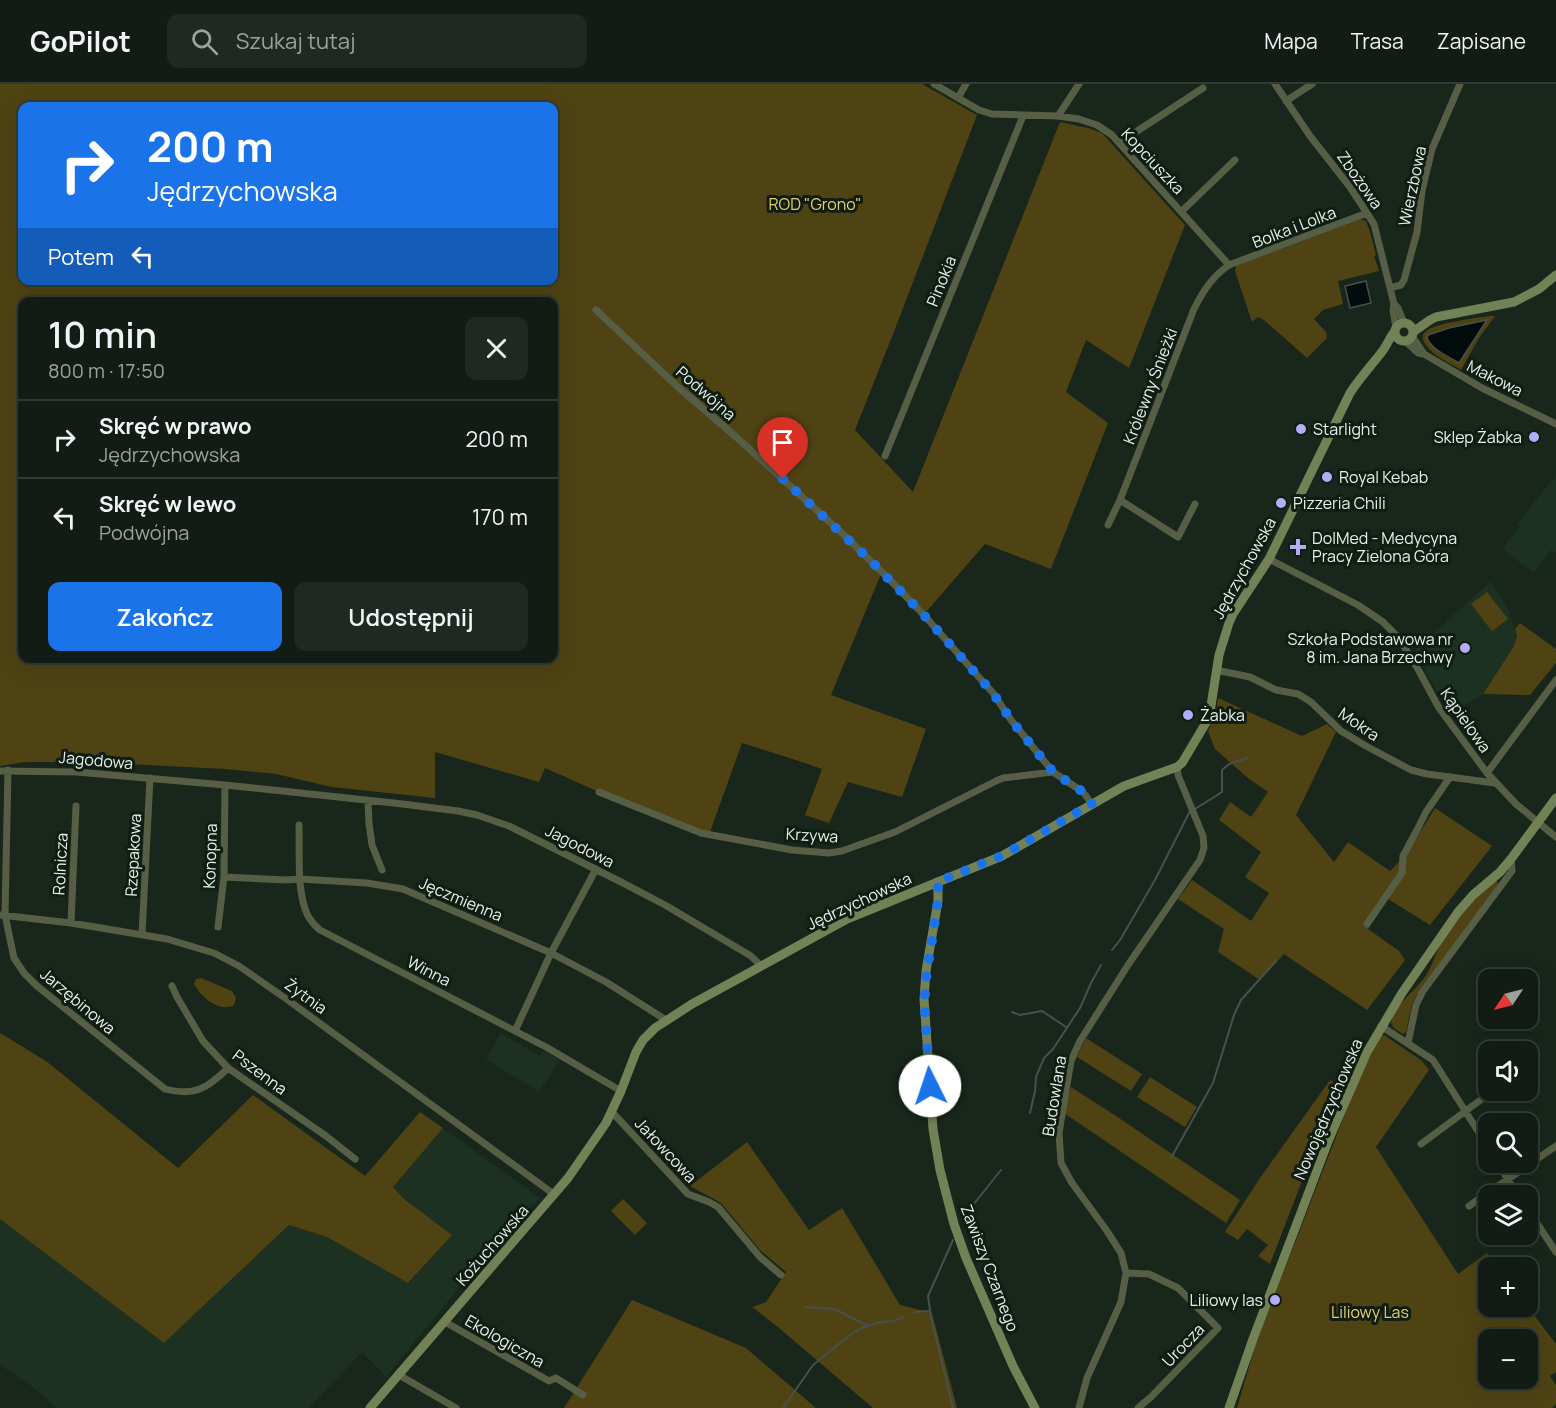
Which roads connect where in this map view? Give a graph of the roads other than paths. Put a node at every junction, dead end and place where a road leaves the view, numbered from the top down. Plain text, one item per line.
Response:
1 (934, 84) edge
2 (966, 84) edge
3 (1079, 84) edge
4 (1275, 84) edge
5 (1312, 84) edge
6 (1460, 84) edge
7 (1203, 88) dead end
8 (958, 98) junction
9 (1286, 101) junction
10 (1023, 116) junction
11 (1058, 116) junction
12 (1119, 143) junction
13 (1235, 160) dead end
14 (1182, 211) junction
15 (1367, 213) junction
16 (1229, 266) junction
17 (1556, 275) edge
18 (1390, 288) junction
19 (596, 310) dead end
20 (1404, 332) junction
21 (1556, 424) edge
22 (885, 456) dead end
23 (1120, 500) junction
24 (1195, 504) dead end
25 (1108, 525) dead end
26 (1269, 559) junction
27 (1216, 669) junction
28 (1556, 680) edge
29 (1177, 767) junction
30 (4, 770) edge
31 (1053, 772) junction
32 (1487, 773) junction
33 (1450, 777) junction
34 (150, 778) junction
35 (1495, 783) junction
36 (225, 785) junction
37 (599, 792) dead end
38 (1556, 798) edge
39 (368, 801) junction
40 (1092, 804) junction
41 (76, 806) dead end
42 (1539, 822) junction
43 (299, 825) dead end
44 (1556, 837) edge
45 (1511, 859) junction
46 (596, 869) junction
47 (382, 870) dead end
48 (224, 878) junction
49 (300, 879) junction
50 (937, 882) junction
51 (3, 915) edge
52 (71, 923) junction
53 (1367, 924) dead end
54 (218, 927) dead end
55 (142, 934) junction
56 (551, 953) junction
57 (761, 966) junction
58 (172, 986) dead end
59 (666, 1020) junction
60 (1381, 1026) junction
61 (515, 1031) junction
62 (1408, 1043) junction
63 (228, 1068) junction
64 (621, 1091) junction
65 (1479, 1101) edge
66 (1465, 1111) junction
67 (612, 1112) junction
68 (1478, 1131) edge
69 (1421, 1144) dead end
70 (1556, 1146) edge
71 (355, 1159) dead end
72 (1504, 1173) edge
73 (1508, 1179) junction
74 (1512, 1185) edge
75 (555, 1195) junction
76 (1469, 1206) dead end
77 (1538, 1225) edge
78 (1556, 1252) edge
79 (1126, 1273) junction
80 (781, 1275) dead end
81 (445, 1322) junction
82 (399, 1375) junction
83 (583, 1395) dead end
84 (370, 1408) edge
85 (456, 1408) edge
86 (1035, 1408) edge
87 (1079, 1408) edge
88 (1138, 1408) edge
89 (1229, 1408) edge

1 - 8 street, Kopciuszka
2 - 8 street
3 - 11 street
4 - 9 street, Zbożowa
5 - 9 street
6 - 18 street, Wierzbowa
7 - 12 street
8 - 10 street, Kopciuszka
9 - 15 street, Zbożowa
10 - 11 street, Kopciuszka
10 - 22 street, Pinokia
11 - 12 street, Kopciuszka
12 - 14 street, Kopciuszka
13 - 14 street
14 - 16 street, Kopciuszka
15 - 16 street, Bolka i Lolka
15 - 18 street, Zbożowa
16 - 23 street, Królewny Śnieżki
17 - 20 main road, Jędrzychowska
18 - 20 street, Zbożowa
19 - 31 street, Podwójna
20 - 21 street, Makowa
20 - 26 main road, Jędrzychowska
23 - 24 street
23 - 25 street, Królewny Śnieżki
26 - 27 main road, Jędrzychowska
26 - 32 street, Kąpielowa
27 - 29 main road, Jędrzychowska
27 - 33 street, Mokra
28 - 32 street
29 - 40 main road, Jędrzychowska
29 - 79 street, Budowlana
30 - 34 street, Jagodowa
30 - 51 street, Jarzębinowa
31 - 37 street, Krzywa
31 - 40 street, Podwójna
32 - 35 street, Kąpielowa
33 - 35 street, Mokra
33 - 53 street
34 - 36 street, Jagodowa
34 - 55 street, Rzepakowa
35 - 42 street, Kąpielowa
36 - 39 street, Jagodowa
36 - 48 street, Konopna
38 - 42 main road, Nowojędrzychowska
39 - 46 street, Jagodowa
39 - 47 street
40 - 50 main road, Jędrzychowska
41 - 52 street, Rolnicza
42 - 44 street, Kąpielowa
42 - 45 main road, Nowojędrzychowska
43 - 49 street, Winna
45 - 60 main road, Nowojędrzychowska
45 - 62 street
46 - 56 street
46 - 57 street, Jagodowa
48 - 49 street, Jęczmienna
48 - 54 street, Konopna
49 - 56 street, Jęczmienna
49 - 61 street, Winna
50 - 57 main road, Jędrzychowska
50 - 86 main road, Zawiszy Czarnego
51 - 52 street, Żytnia
51 - 63 street, Jarzębinowa
52 - 55 street, Żytnia
55 - 75 street, Żytnia
56 - 59 street, Jęczmienna
56 - 61 street
57 - 59 main road, Jędrzychowska
58 - 63 street, Pszenna
59 - 64 main road, Jędrzychowska
60 - 62 street
60 - 89 main road, Nowojędrzychowska
61 - 64 street, Winna
62 - 66 street
63 - 71 street, Pszenna
64 - 67 main road, Kożuchowska
65 - 66 street
66 - 68 street
66 - 69 street
67 - 75 main road, Kożuchowska
67 - 80 street, Jałowcowa
70 - 73 street
72 - 73 street
73 - 74 street
73 - 76 street
75 - 81 main road, Kożuchowska
77 - 78 street
79 - 87 street, Budowlana
79 - 88 street, Urocza
81 - 82 main road, Kożuchowska
81 - 83 street, Ekologiczna
82 - 84 main road, Kożuchowska
82 - 85 street

